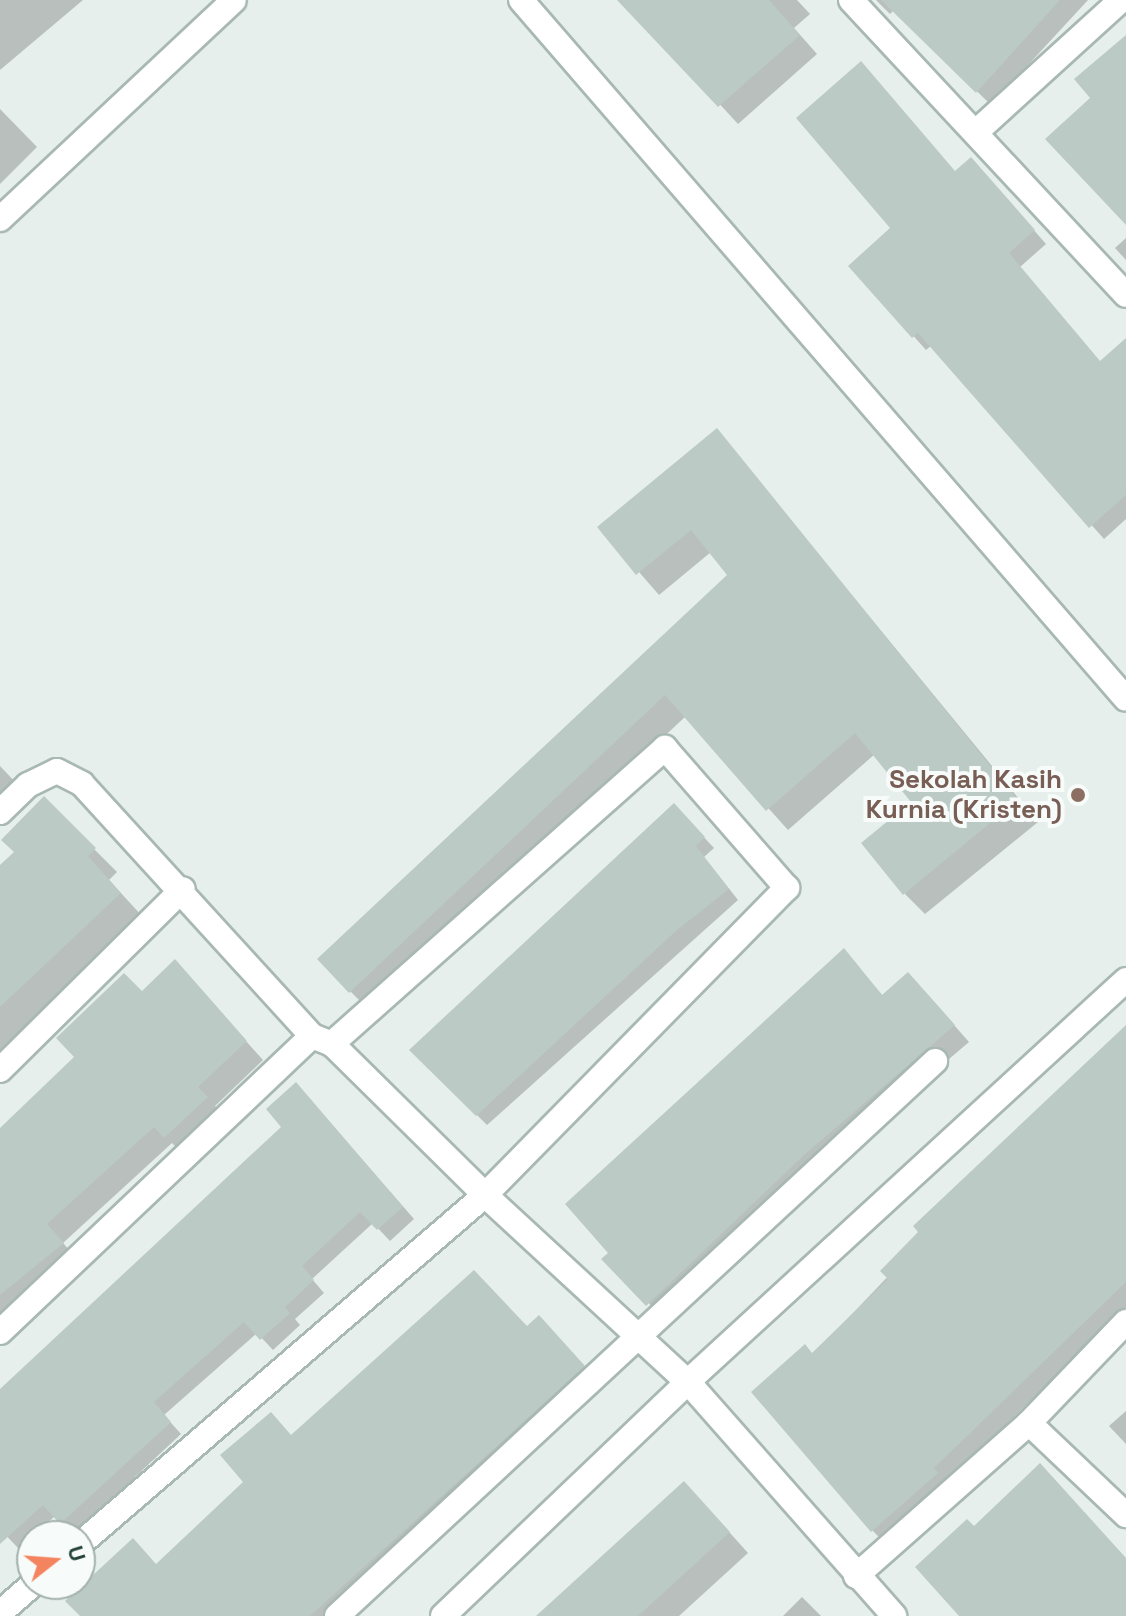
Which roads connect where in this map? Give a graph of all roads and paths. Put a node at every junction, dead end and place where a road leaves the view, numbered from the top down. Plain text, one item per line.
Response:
1 (234, 0) edge
2 (521, 0) edge
3 (851, 0) edge
4 (1121, 0) edge
5 (976, 132) junction
6 (0, 219) edge
7 (1126, 295) edge
8 (1126, 699) edge
9 (0, 812) edge
10 (183, 889) junction
11 (1126, 980) edge
12 (322, 1040) junction
13 (935, 1061) dead end
14 (0, 1070) edge
15 (485, 1195) junction
16 (1126, 1322) edge
17 (0, 1332) edge
18 (638, 1336) junction
19 (688, 1382) junction
20 (1029, 1423) junction
21 (1126, 1515) edge
22 (96, 1530) edge
23 (856, 1576) junction
24 (337, 1616) edge
25 (443, 1616) edge
26 (894, 1616) edge

1 - 6 street
2 - 8 street
3 - 5 street
4 - 5 street
5 - 7 street
9 - 10 street
10 - 12 street
10 - 14 street
11 - 19 street
12 - 15 street
12 - 15 street
12 - 17 street
13 - 18 street
15 - 18 street
15 - 22 street
16 - 20 street
18 - 19 street
18 - 24 street
19 - 23 street
19 - 25 street
20 - 21 street
20 - 23 street
23 - 26 street

